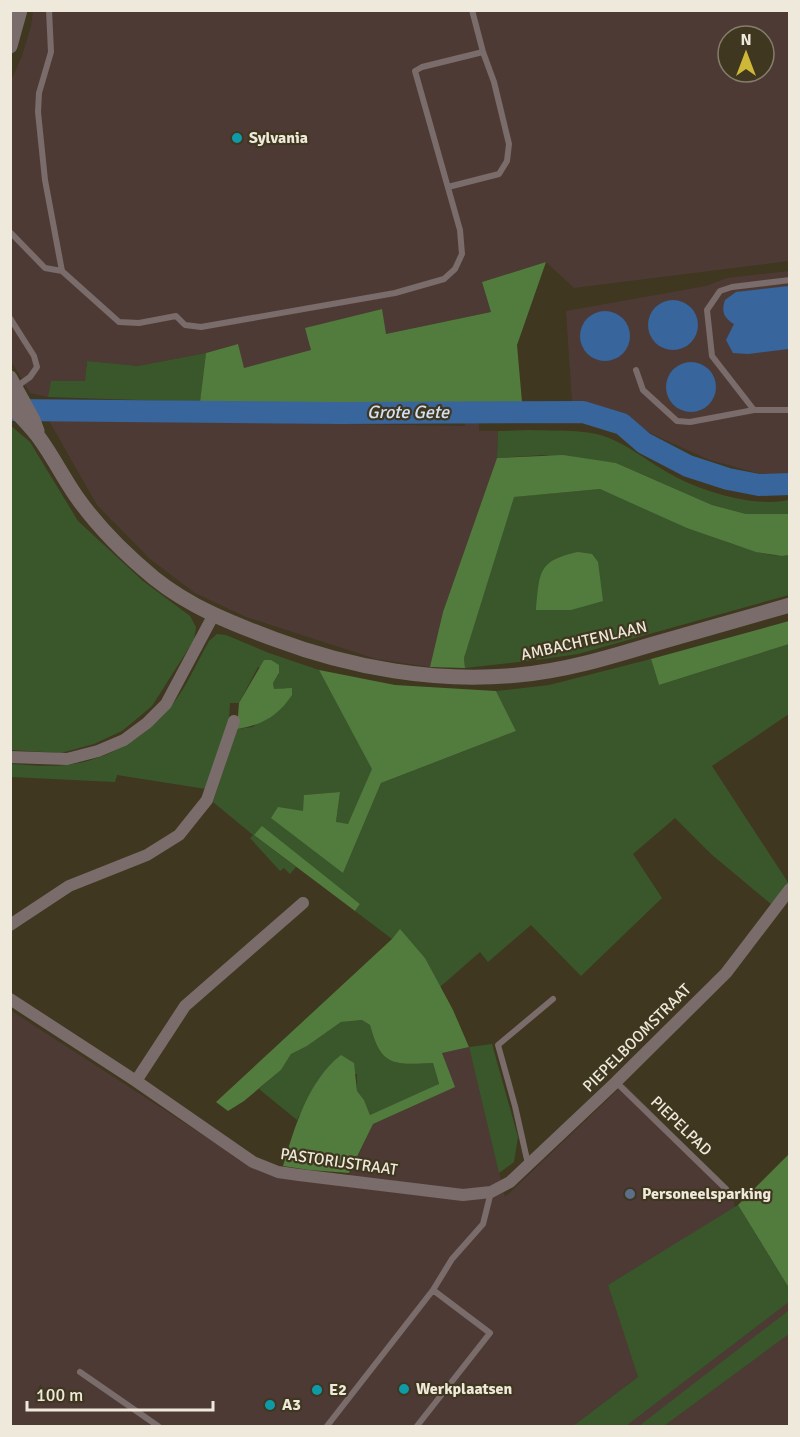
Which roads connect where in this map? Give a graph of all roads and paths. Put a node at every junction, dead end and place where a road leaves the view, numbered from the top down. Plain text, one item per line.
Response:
1 (20, 10) edge
2 (49, 10) edge
3 (472, 10) edge
4 (10, 46) edge
5 (483, 52) junction
6 (448, 187) junction
7 (10, 232) edge
8 (62, 271) junction
9 (789, 280) edge
10 (10, 318) edge
11 (636, 370) dead end
12 (14, 391) edge
13 (754, 410) junction
14 (789, 410) edge
15 (789, 605) edge
16 (213, 616) junction
17 (234, 721) dead end
18 (10, 758) edge
19 (789, 889) edge
20 (303, 903) dead end
21 (10, 925) edge
22 (10, 999) edge
23 (553, 999) dead end
24 (136, 1081) junction
25 (616, 1082) junction
26 (528, 1165) junction
27 (726, 1189) dead end
28 (490, 1192) junction
29 (433, 1290) junction
30 (80, 1372) dead end
31 (158, 1426) edge
32 (327, 1426) edge
33 (417, 1426) edge

1 - 4 street
2 - 8 lane
3 - 5 lane
5 - 6 lane
5 - 6 lane
6 - 8 lane
7 - 8 lane
9 - 13 lane
10 - 12 lane
11 - 13 lane
12 - 16 street, AMBACHTENLAAN
13 - 14 lane
15 - 16 street, AMBACHTENLAAN
16 - 18 street
17 - 21 street
19 - 25 street, PIEPELBOOMSTRAAT
20 - 24 street
22 - 24 street, PASTORIJSTRAAT
23 - 26 lane
24 - 28 street, PASTORIJSTRAAT
25 - 26 street, PIEPELBOOMSTRAAT
25 - 27 lane, PIEPELPAD
26 - 28 street, PIEPELBOOMSTRAAT
28 - 29 lane
29 - 32 lane
29 - 33 lane
30 - 31 lane

